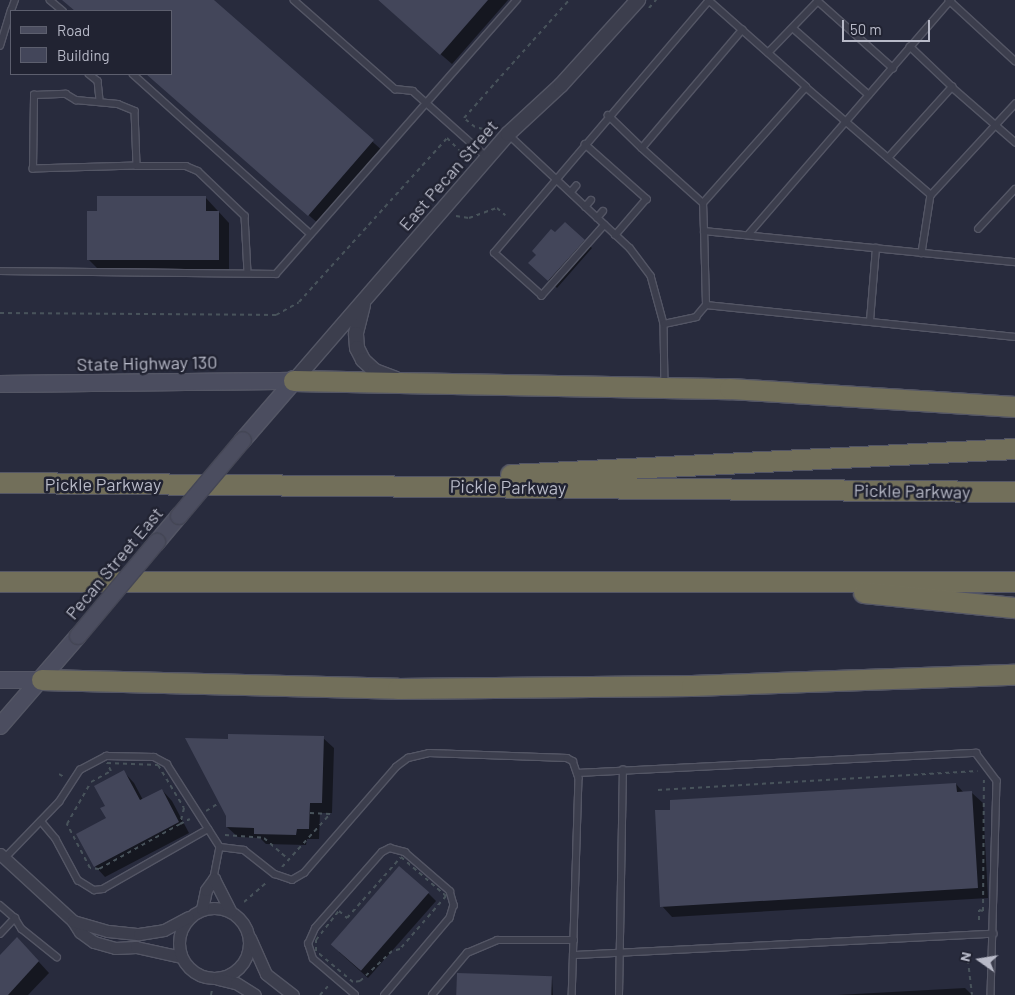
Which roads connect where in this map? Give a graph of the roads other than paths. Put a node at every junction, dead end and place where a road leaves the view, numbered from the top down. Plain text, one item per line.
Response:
1 (50, 0) edge
2 (294, 0) edge
3 (517, 0) edge
4 (638, 0) edge
5 (709, 0) edge
6 (950, 0) edge
7 (62, 10) edge
8 (10, 14) edge
9 (793, 28) junction
10 (742, 30) junction
11 (4, 32) junction
12 (10, 34) edge
13 (0, 46) edge
14 (910, 47) junction
15 (768, 54) junction
16 (1015, 61) edge
17 (892, 68) junction
18 (90, 75) edge
19 (133, 75) edge
20 (806, 87) junction
21 (952, 87) junction
22 (869, 95) junction
23 (100, 100) junction
24 (427, 102) junction
25 (1015, 104) edge
26 (608, 115) junction
27 (846, 122) junction
28 (995, 125) junction
29 (508, 134) junction
30 (1015, 142) edge
31 (585, 144) junction
32 (642, 148) junction
33 (488, 158) junction
34 (601, 158) junction
35 (888, 158) junction
36 (596, 163) dead end
37 (137, 166) junction
38 (618, 172) junction
39 (555, 178) junction
40 (613, 178) dead end
41 (630, 183) junction
42 (576, 186) dead end
43 (625, 188) dead end
44 (1015, 189) edge
45 (571, 192) junction
46 (931, 195) junction
47 (591, 200) dead end
48 (703, 204) junction
49 (585, 206) junction
50 (603, 212) dead end
51 (597, 218) junction
52 (604, 225) junction
53 (978, 229) dead end
54 (704, 231) junction
55 (311, 234) junction
56 (616, 235) junction
57 (748, 235) junction
58 (876, 248) junction
59 (922, 252) junction
60 (1015, 262) edge
61 (0, 271) edge
62 (248, 274) junction
63 (364, 303) junction
64 (706, 305) junction
65 (870, 321) junction
66 (664, 324) junction
67 (1015, 337) edge
68 (294, 381) junction
69 (401, 381) junction
70 (0, 384) edge
71 (665, 387) junction
72 (1015, 407) edge
73 (1015, 449) edge
74 (0, 483) edge
75 (306, 485) junction
76 (1015, 492) edge
77 (735, 581) junction
78 (0, 582) edge
79 (1015, 582) edge
80 (1015, 608) edge
81 (1015, 675) edge
82 (0, 680) edge
83 (42, 680) junction
84 (0, 726) edge
85 (623, 770) junction
86 (577, 772) junction
87 (41, 821) junction
88 (208, 829) junction
89 (220, 847) junction
90 (1, 855) edge
91 (214, 879) junction
92 (0, 905) edge
93 (230, 911) junction
94 (197, 912) junction
95 (15, 918) junction
96 (73, 921) junction
97 (1, 930) edge
98 (993, 934) junction
99 (249, 937) junction
100 (574, 940) junction
101 (618, 953) junction
102 (573, 956) junction
103 (57, 957) dead end
104 (181, 957) junction
105 (215, 983) junction
106 (255, 995) edge
107 (293, 995) edge
108 (354, 995) edge
109 (385, 995) edge
110 (432, 995) edge
111 (572, 995) edge
112 (619, 995) edge
113 (991, 995) edge

1 - 7 lane
2 - 24 lane
3 - 24 lane
4 - 29 street, East Pecan Street
5 - 10 lane
5 - 26 lane
6 - 14 lane
6 - 16 lane
8 - 11 lane
9 - 15 lane
9 - 17 lane
9 - 22 lane
10 - 15 lane
10 - 32 lane
11 - 12 lane
11 - 13 lane
14 - 17 lane
14 - 21 lane
15 - 20 lane
17 - 22 lane
18 - 23 lane
19 - 55 lane
20 - 27 lane
20 - 48 lane
21 - 28 lane
21 - 35 lane
22 - 27 lane
23 - 37 lane
23 - 37 lane
24 - 33 lane
24 - 55 lane
25 - 28 lane
26 - 31 lane
26 - 32 lane
27 - 35 lane
27 - 57 lane
28 - 30 lane
28 - 46 lane
29 - 33 street, East Pecan Street
29 - 39 lane
31 - 34 lane
31 - 39 lane
32 - 48 lane
33 - 63 street, East Pecan Street
34 - 36 lane
34 - 38 lane
35 - 46 lane
37 - 62 lane
38 - 40 lane
38 - 41 lane
39 - 45 lane
39 - 52 lane
41 - 43 lane
41 - 56 lane
42 - 45 lane
44 - 53 lane
45 - 49 lane
46 - 59 lane
47 - 49 lane
48 - 54 lane
49 - 51 lane
50 - 51 lane
51 - 52 lane
52 - 56 lane
54 - 57 lane
54 - 64 lane
55 - 62 lane
56 - 66 lane
57 - 58 lane
58 - 59 lane
58 - 65 lane
59 - 60 lane
61 - 62 lane
63 - 68 street, East Pecan Street
63 - 69 street
64 - 65 lane
64 - 66 lane
65 - 67 lane
66 - 71 lane
68 - 69 highway
68 - 70 main road, State Highway 130
68 - 83 main road, Pecan Street East, bridge
69 - 71 highway
71 - 72 highway
73 - 75 highway
74 - 75 highway, Pickle Parkway
75 - 76 highway, Pickle Parkway
77 - 78 highway
77 - 79 highway
77 - 80 highway
81 - 83 highway
82 - 83 main road
83 - 84 main road
85 - 86 lane
85 - 98 lane
85 - 101 lane
86 - 89 lane
86 - 100 lane
87 - 88 lane
87 - 88 lane
87 - 90 lane
88 - 89 lane
89 - 91 lane
90 - 96 street
91 - 93 street
91 - 94 street
92 - 95 lane
93 - 94 street
93 - 99 street
94 - 96 street
94 - 104 street
95 - 97 lane
95 - 103 lane
96 - 104 street
98 - 101 lane
98 - 113 lane
99 - 105 street
99 - 107 street
100 - 102 lane
100 - 110 lane
101 - 102 lane
101 - 112 lane
102 - 111 lane
104 - 105 street
105 - 106 street
108 - 109 lane

